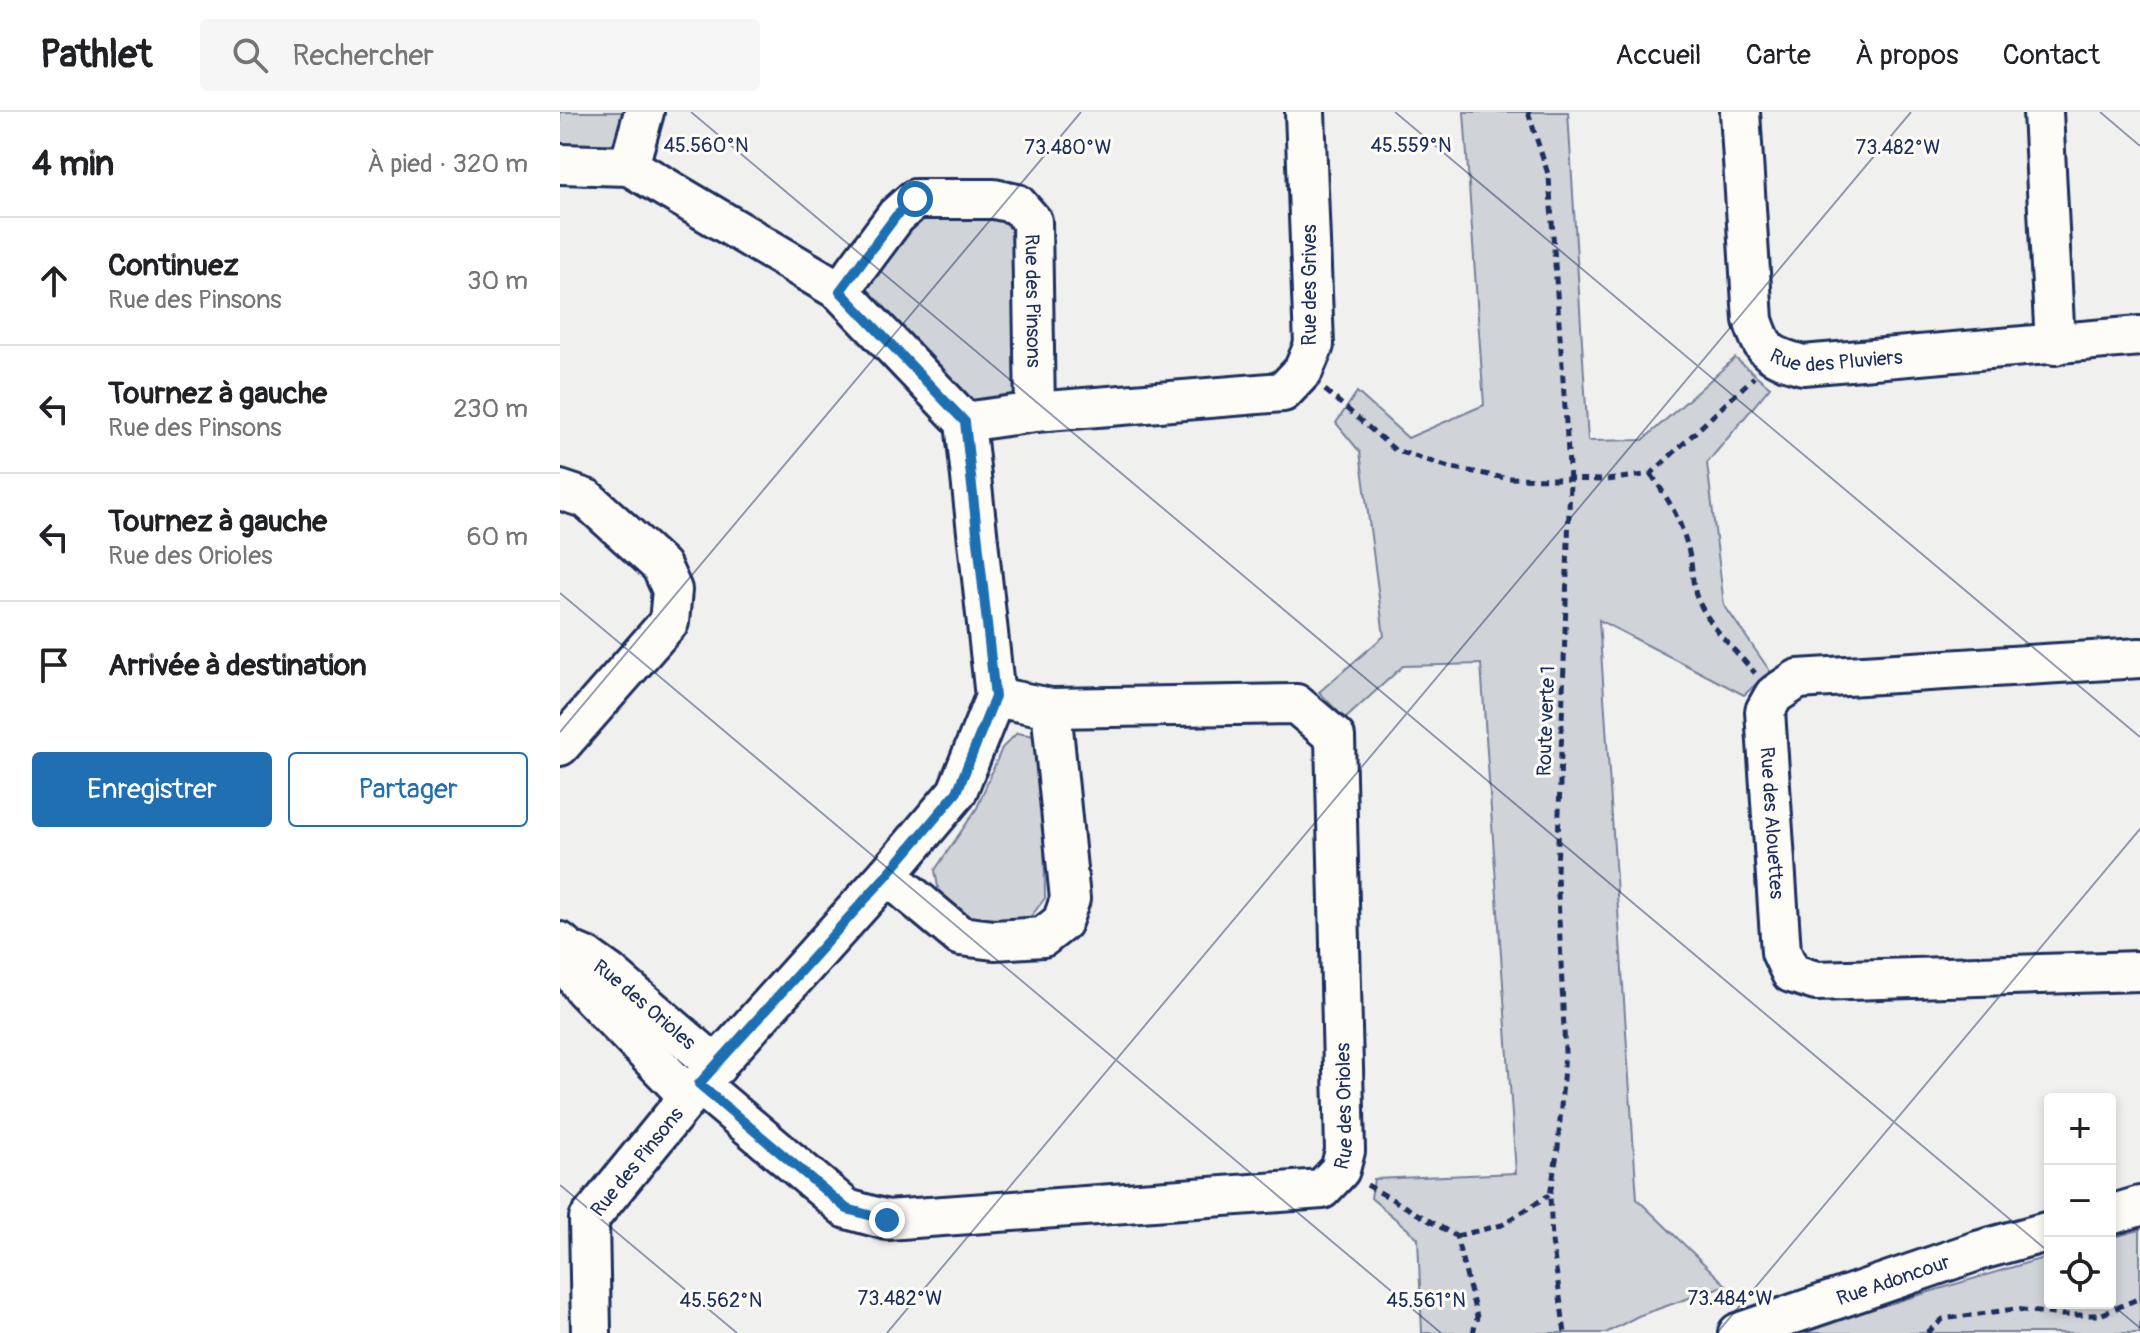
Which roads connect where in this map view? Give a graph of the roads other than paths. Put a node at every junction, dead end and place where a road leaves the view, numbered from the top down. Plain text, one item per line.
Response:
1 (644, 112) edge
2 (1305, 112) edge
3 (1740, 112) edge
4 (2043, 112) edge
5 (560, 164) edge
6 (629, 166) junction
7 (840, 291) junction
8 (2140, 336) edge
9 (2055, 345) junction
10 (1035, 412) junction
11 (965, 422) junction
12 (560, 490) edge
13 (2140, 658) edge
14 (995, 697) junction
15 (1051, 708) junction
16 (560, 746) edge
17 (887, 875) junction
18 (564, 946) edge
19 (2140, 971) edge
20 (702, 1082) junction
21 (2140, 1206) edge
22 (2116, 1213) edge
23 (2044, 1233) edge
24 (591, 1333) edge
25 (1738, 1333) edge

1 - 6 street
2 - 10 street, Rue des Grives
3 - 9 street, Rue des Pluviers
4 - 9 street
5 - 6 street
6 - 7 street
7 - 10 street, Rue des Pinsons
7 - 11 street
8 - 9 street, Rue des Pluviers
10 - 11 street
11 - 14 street, Rue des Pinsons
12 - 16 street
13 - 19 street, Rue des Alouettes
14 - 15 street
14 - 17 street, Rue des Pinsons
15 - 17 street
15 - 20 street, Rue des Orioles
17 - 20 street, Rue des Pinsons
18 - 20 street, Rue des Orioles
20 - 24 street, Rue des Pinsons
21 - 22 street
23 - 25 street, Rue Adoncour

